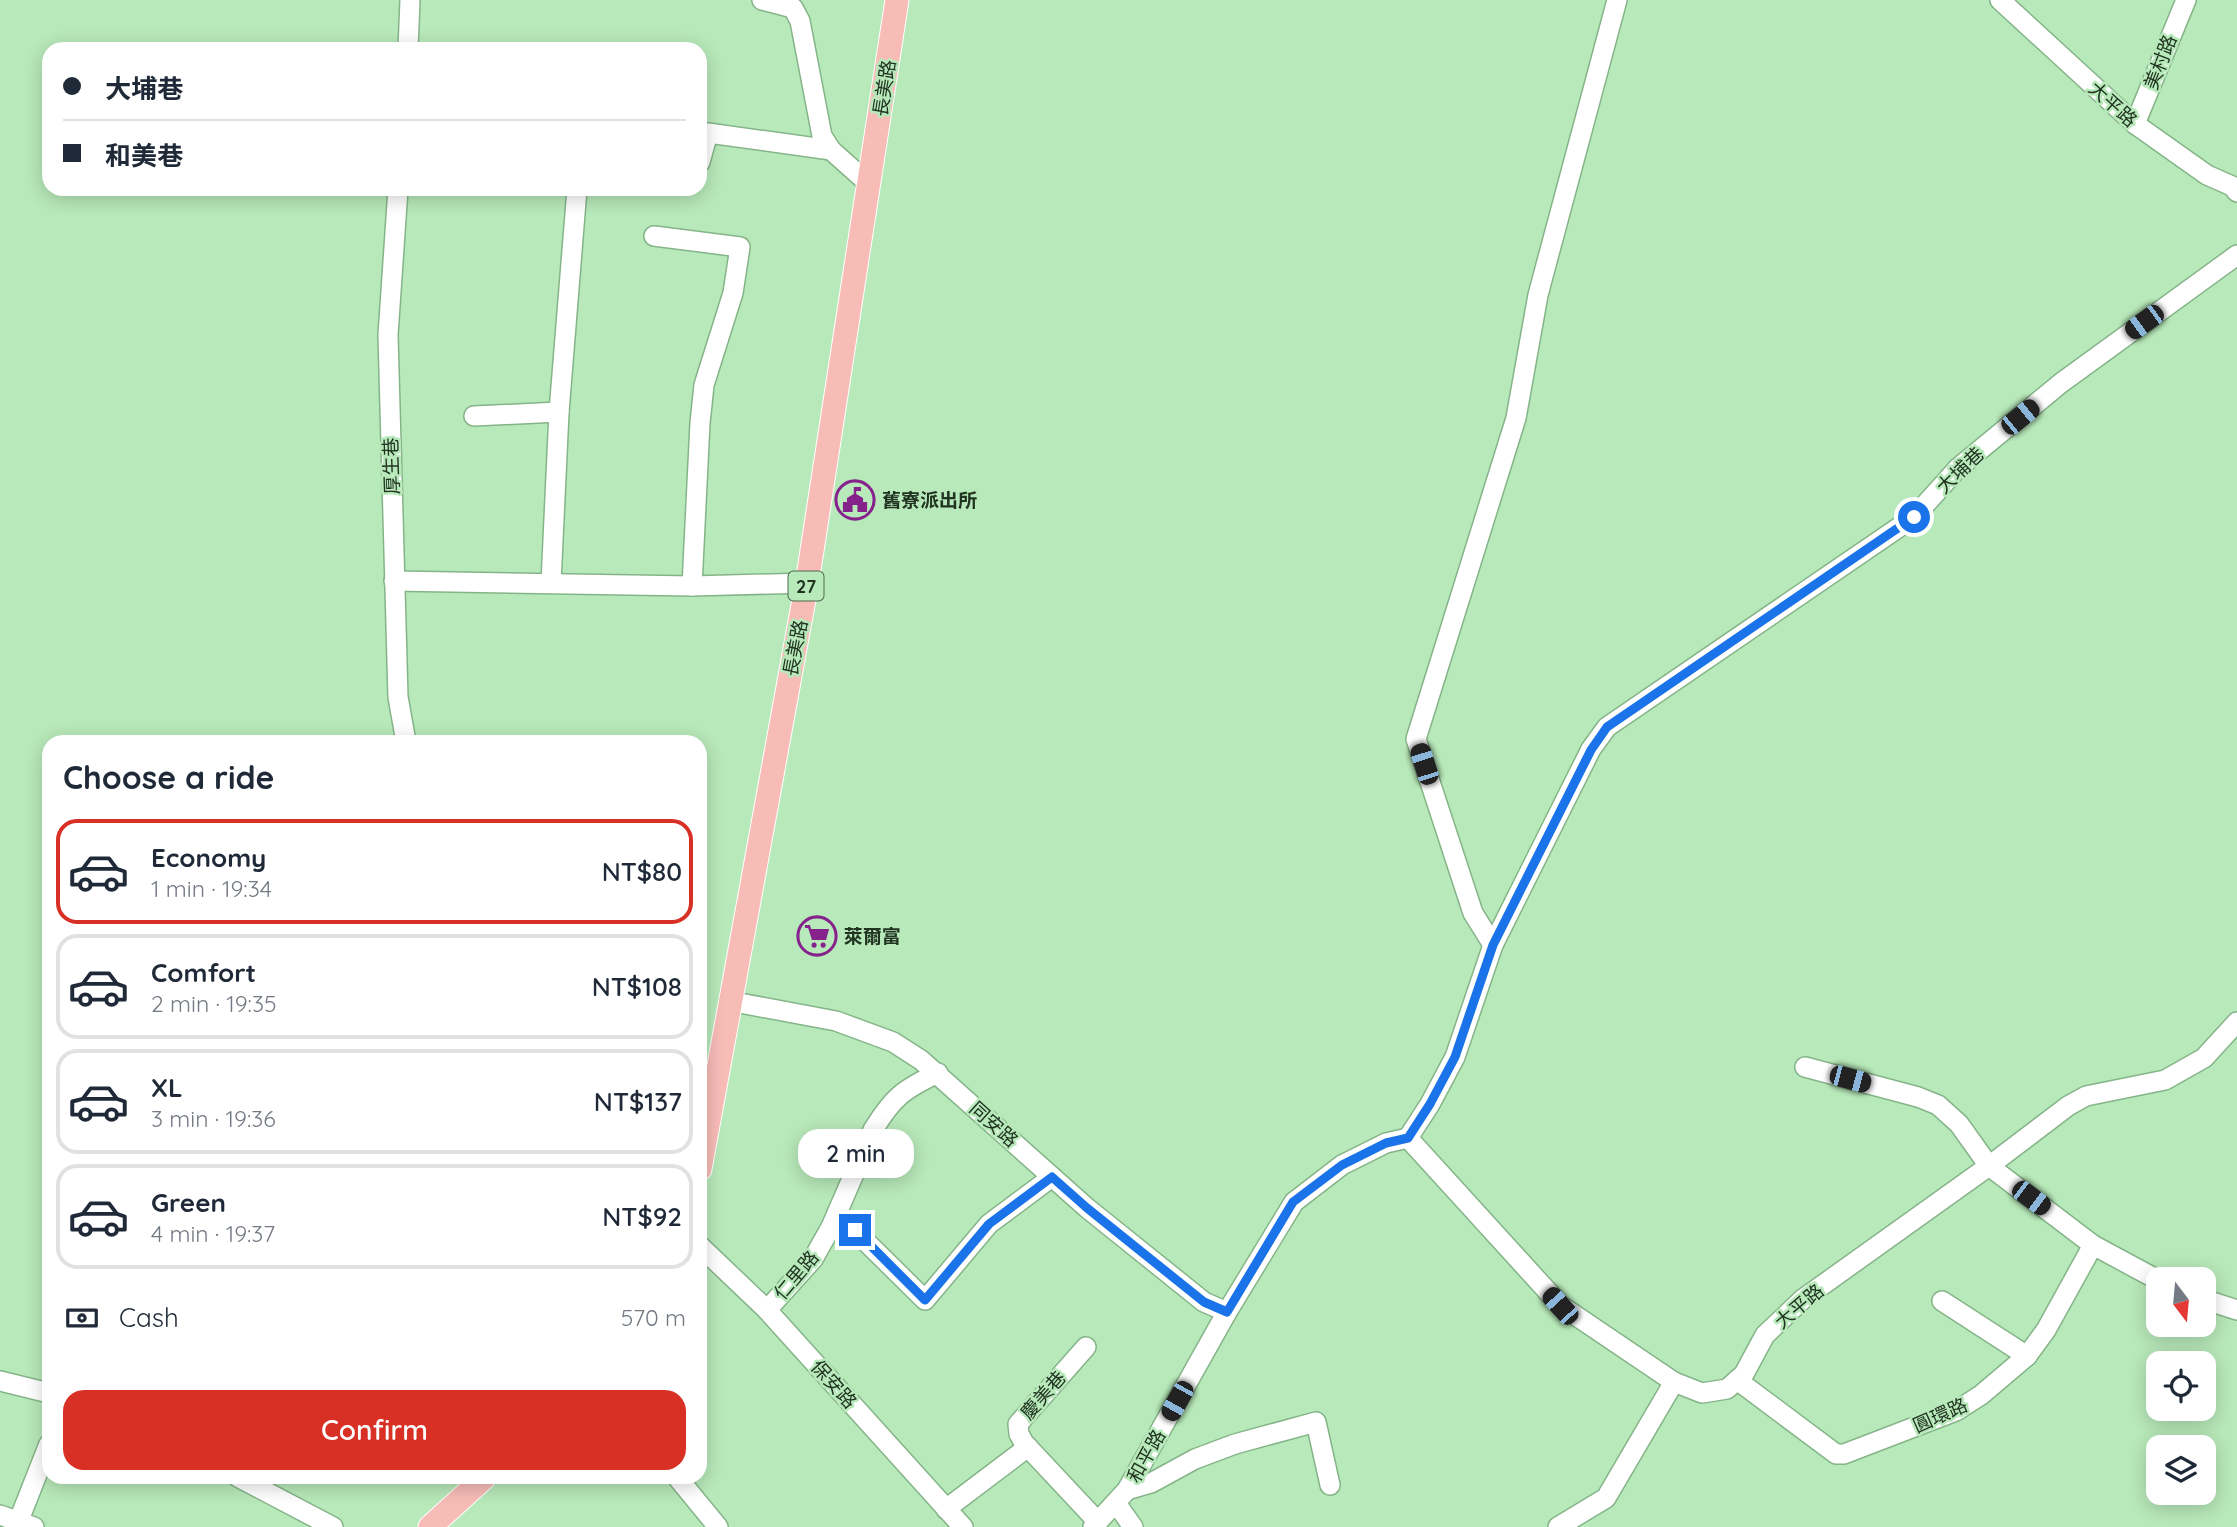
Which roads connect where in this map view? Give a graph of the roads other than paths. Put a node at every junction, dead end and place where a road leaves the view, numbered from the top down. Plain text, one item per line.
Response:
1 (410, 0) edge
2 (762, 0) edge
3 (897, 0) edge
4 (1618, 0) edge
5 (2000, 0) edge
6 (2186, 0) edge
7 (408, 42) edge
8 (2135, 124) junction
9 (707, 137) edge
10 (831, 150) junction
11 (2235, 183) edge
12 (869, 184) junction
13 (398, 196) edge
14 (576, 196) edge
15 (654, 236) dead end
16 (2237, 255) edge
17 (559, 412) junction
18 (474, 416) dead end
19 (394, 582) junction
20 (551, 583) junction
21 (807, 583) junction
22 (692, 586) junction
23 (405, 735) edge
24 (1493, 945) junction
25 (729, 1001) junction
26 (2237, 1022) edge
27 (1805, 1067) dead end
28 (938, 1073) junction
29 (707, 1128) edge
30 (1408, 1138) junction
31 (1989, 1166) junction
32 (1052, 1177) junction
33 (837, 1213) junction
34 (2094, 1245) junction
35 (707, 1253) edge
36 (2146, 1273) edge
37 (1942, 1301) dead end
38 (2216, 1303) edge
39 (767, 1310) junction
40 (2237, 1310) edge
41 (1227, 1312) junction
42 (1086, 1347) dead end
43 (2027, 1356) junction
44 (1737, 1380) junction
45 (0, 1381) edge
46 (1674, 1382) junction
47 (42, 1391) edge
48 (1028, 1447) junction
49 (42, 1469) edge
50 (251, 1484) edge
51 (477, 1484) edge
52 (683, 1484) edge
53 (1330, 1485) dead end
54 (1121, 1497) junction
55 (946, 1509) junction
56 (0, 1515) edge
57 (27, 1524) edge
58 (1096, 1524) edge
59 (333, 1527) edge
60 (430, 1527) edge
61 (718, 1527) edge
62 (963, 1527) edge
63 (1133, 1527) edge
64 (1558, 1527) edge

1 - 7 street
2 - 10 street
3 - 12 main road, 長美路 / 27
4 - 24 street
5 - 8 street, 大平路
6 - 8 street, 美村路
8 - 11 street, 大平路
9 - 10 street
10 - 12 street
12 - 21 main road, 長美路 / 27
13 - 19 street, 厚生巷
14 - 17 street
15 - 22 street
16 - 24 street, 大埔巷
17 - 18 street
17 - 20 street
19 - 20 street
19 - 23 street, 厚生巷
20 - 22 street
21 - 22 street
21 - 25 main road, 長美路 / 27
24 - 30 street, 大埔巷
25 - 28 street, 同安路
25 - 29 main road, 長美路 / 27
26 - 31 street, 大平路
27 - 31 street
28 - 32 street, 同安路
28 - 33 street, 仁里路
30 - 41 street, 和平路
30 - 46 street
31 - 34 street
31 - 44 street, 大平路
32 - 33 street
32 - 41 street, 同安路
33 - 39 street, 仁里路
34 - 36 street
34 - 43 street, 圓環路
35 - 39 street, 保安路
37 - 43 street
38 - 40 street
39 - 55 street, 保安路
41 - 54 street, 和平路
42 - 48 street, 慶美巷
43 - 44 street, 圓環路
44 - 46 street
45 - 47 street
46 - 64 street
48 - 55 street, 慶美巷
48 - 58 street, 慶美巷
49 - 57 street
50 - 59 street
51 - 60 main road
52 - 61 street
53 - 54 street
54 - 58 street, 和平路
54 - 63 street
55 - 62 street, 保安路
56 - 57 street

